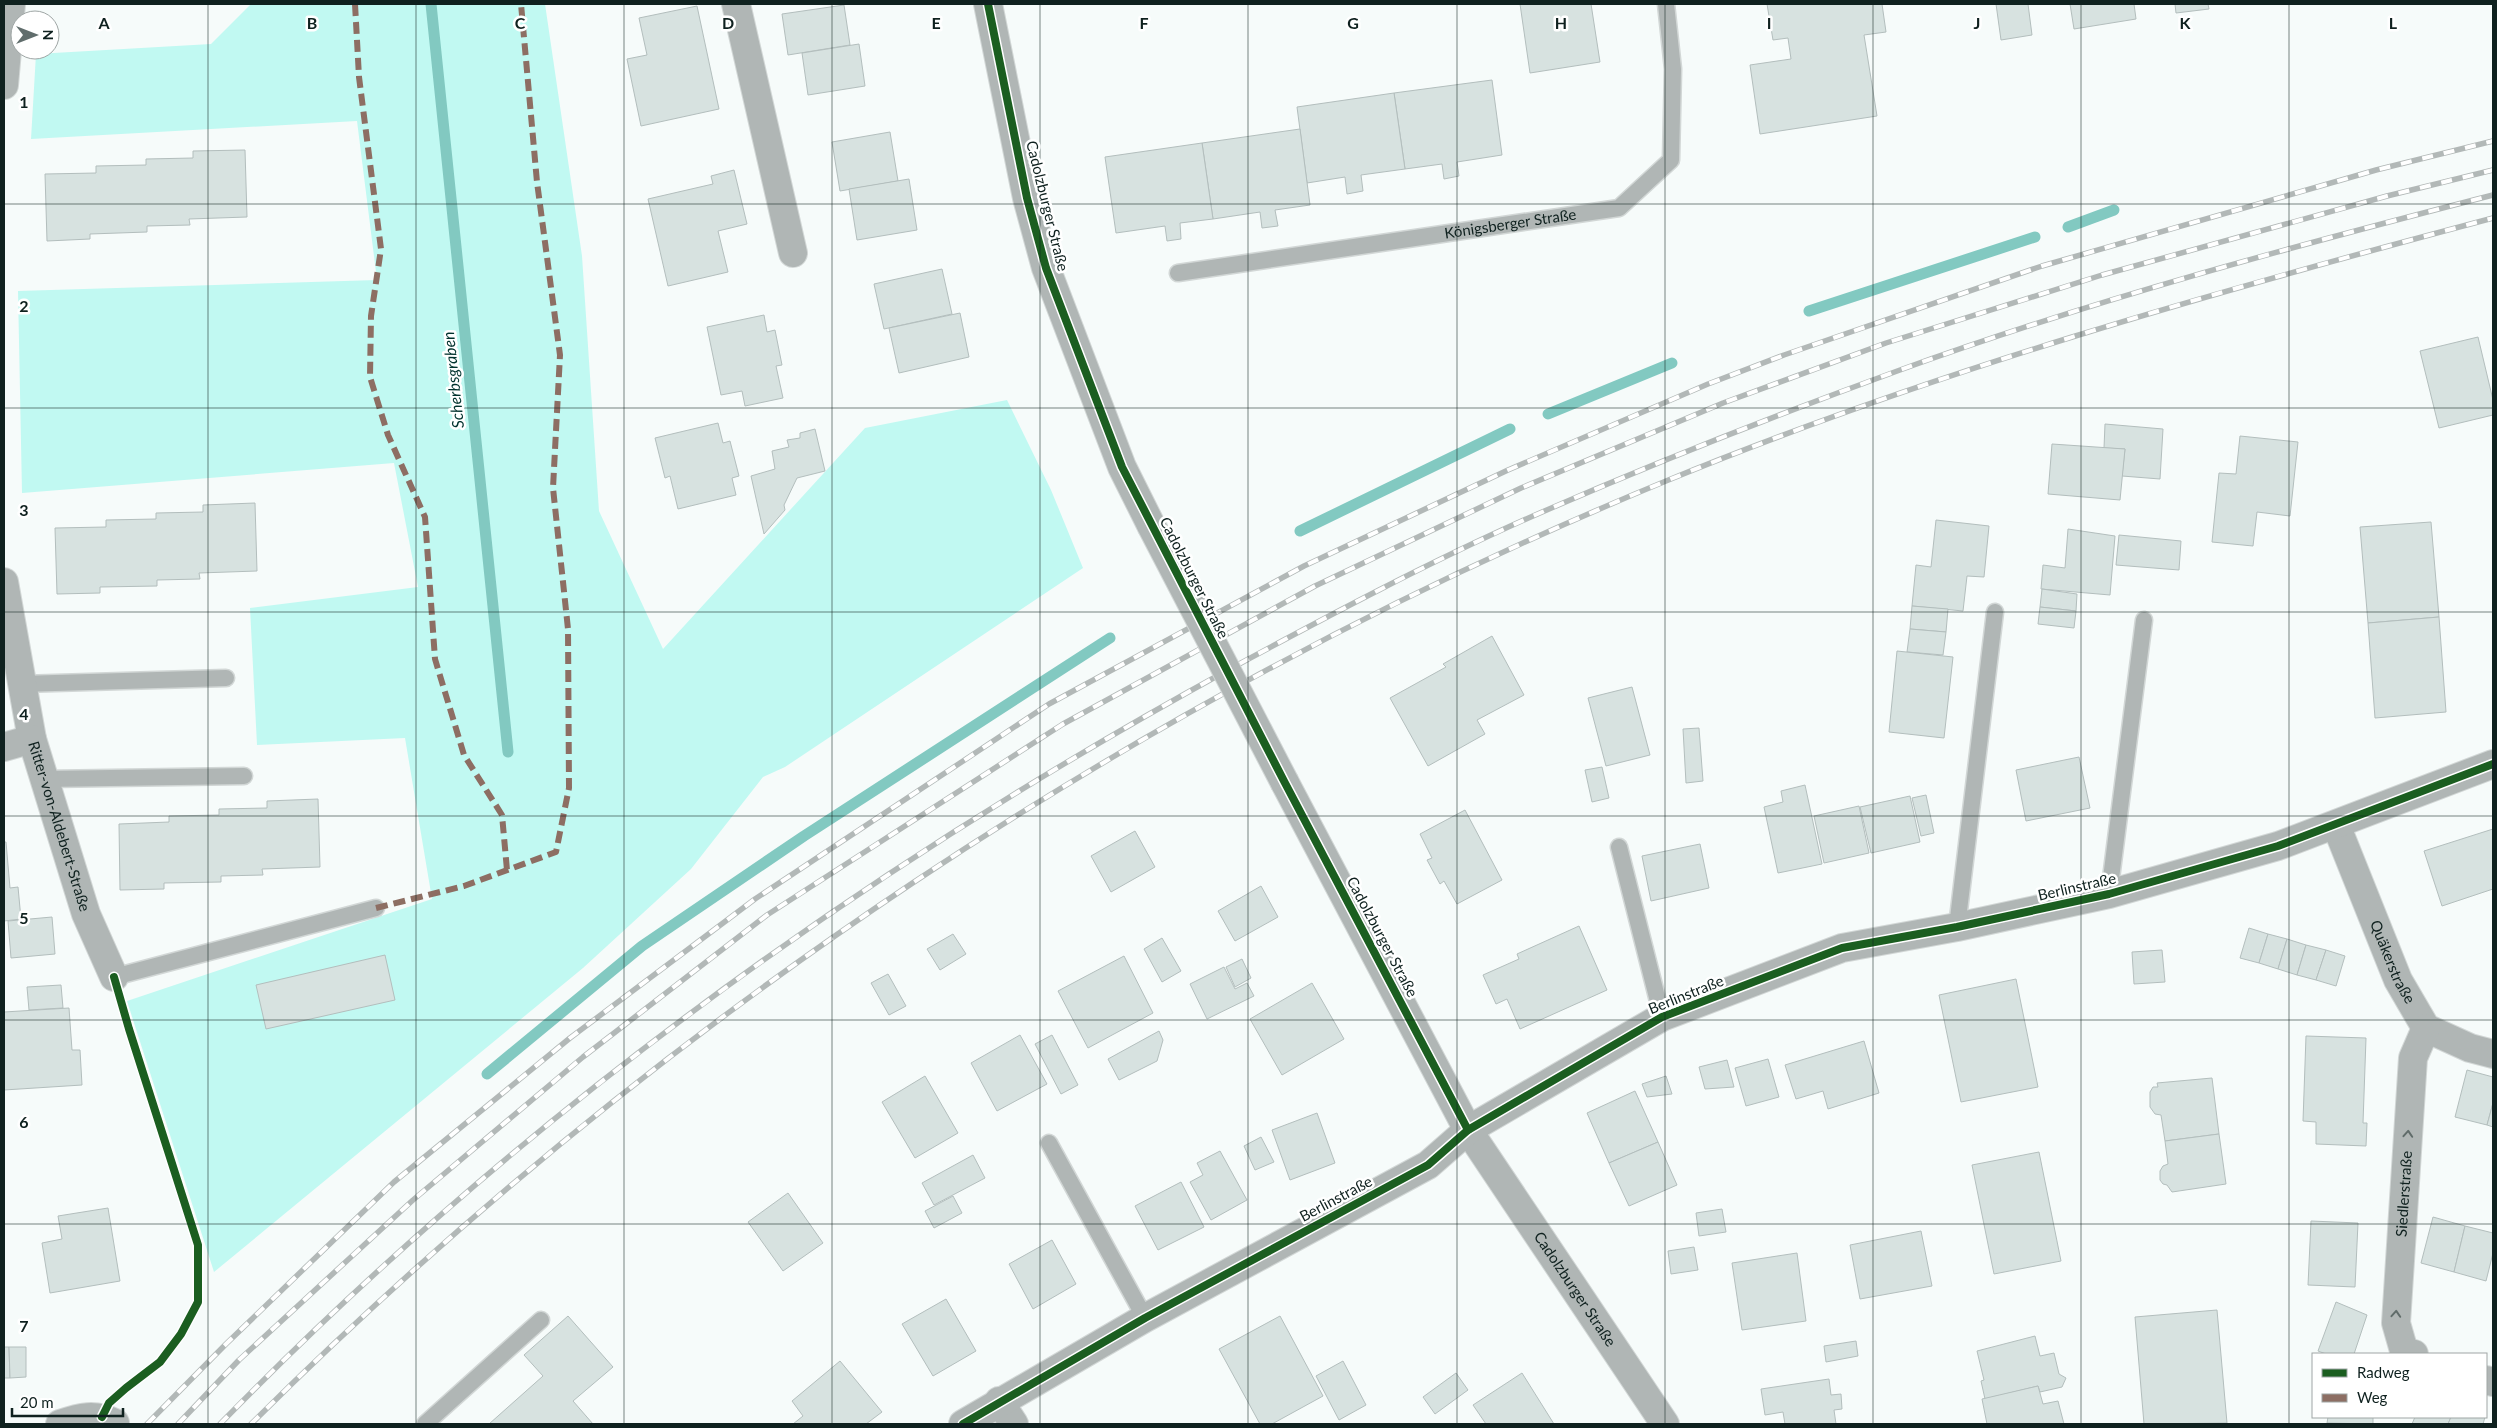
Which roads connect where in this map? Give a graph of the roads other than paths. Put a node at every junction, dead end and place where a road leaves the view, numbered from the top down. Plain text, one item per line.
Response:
1 (11, 4) edge
2 (736, 4) edge
3 (988, 4) edge
4 (1666, 4) edge
5 (4, 84) edge
6 (794, 253) dead end
7 (1178, 272) dead end
8 (4, 582) edge
9 (1995, 612) dead end
10 (2144, 620) dead end
11 (226, 678) dead end
12 (21, 684) junction
13 (32, 739) junction
14 (4, 747) edge
15 (2493, 764) edge
16 (244, 776) dead end
17 (46, 779) junction
18 (2336, 825) junction
19 (1619, 847) dead end
20 (2109, 894) junction
21 (376, 908) dead end
22 (1958, 927) junction
23 (114, 977) joint
24 (1662, 1017) junction
25 (2426, 1028) junction
26 (2493, 1054) edge
27 (1468, 1130) junction
28 (1049, 1143) dead end
29 (1145, 1318) junction
30 (541, 1320) dead end
31 (2411, 1353) edge
32 (999, 1401) junction
33 (115, 1423) edge
34 (60, 1424) edge
35 (425, 1424) edge
36 (962, 1424) edge
37 (1014, 1424) edge
38 (1665, 1424) edge

1 - 5 street
2 - 6 street
3 - 27 street, Cadolzburger Straße, bridge
4 - 7 lane, Königsberger Straße
8 - 12 street, Ritter-von-Aldebert-Straße
9 - 22 lane
10 - 20 lane
11 - 12 lane
12 - 13 street, Ritter-von-Aldebert-Straße
13 - 14 street
13 - 17 street, Ritter-von-Aldebert-Straße
15 - 18 street, Berlinstraße
16 - 17 lane
17 - 23 street, Ritter-von-Aldebert-Straße
18 - 20 street, Berlinstraße
18 - 25 street, Quäkerstraße
19 - 24 lane
20 - 22 street, Berlinstraße
21 - 23 lane
22 - 24 street, Berlinstraße
24 - 27 street, Berlinstraße
25 - 26 street
31 -> 25 street, Siedlerstraße
27 - 29 street, Berlinstraße
27 - 38 street, Cadolzburger Straße
28 - 29 lane
29 - 32 street, Berlinstraße
30 - 35 lane
32 - 36 street, Berlinstraße
32 - 37 street
33 - 34 street

